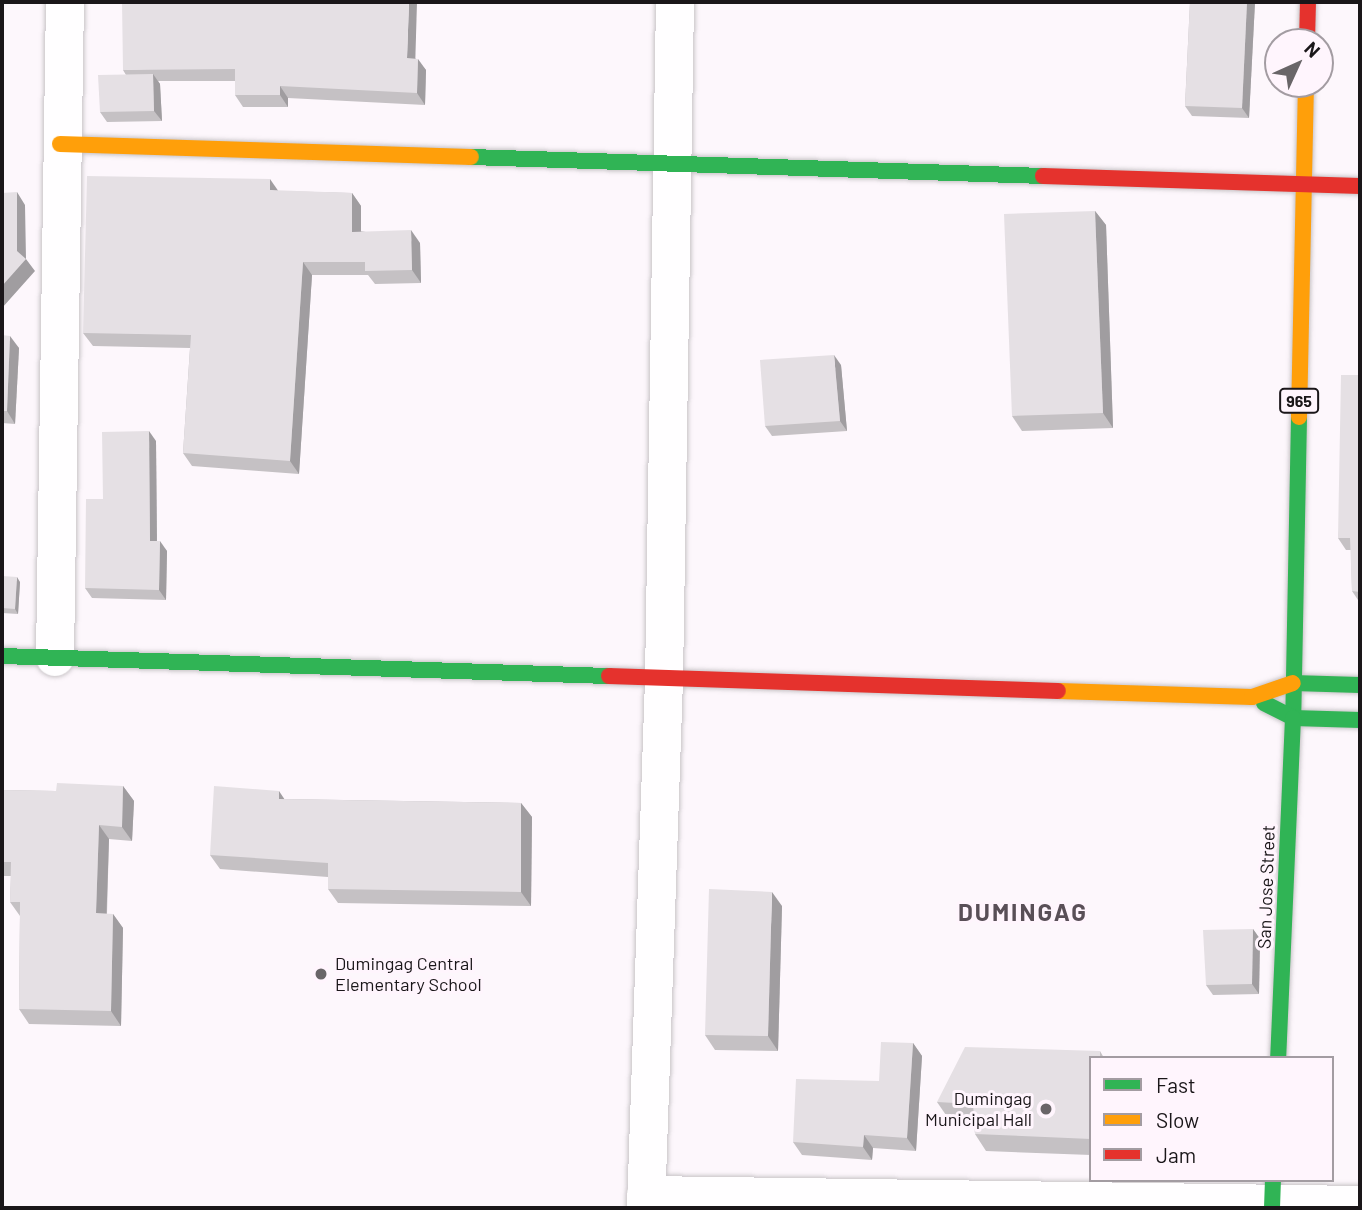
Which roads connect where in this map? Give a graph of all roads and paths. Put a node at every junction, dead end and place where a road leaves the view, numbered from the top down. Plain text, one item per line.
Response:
1 (65, 2) edge
2 (675, 2) edge
3 (1308, 2) edge
4 (1307, 28) edge
5 (1306, 98) edge
6 (60, 144) junction
7 (671, 164) junction
8 (1304, 183) junction
9 (1360, 186) edge
10 (2, 656) edge
11 (55, 657) junction
12 (664, 679) junction
13 (1293, 683) junction
14 (1360, 685) edge
15 (1252, 697) junction
16 (1293, 718) junction
17 (1360, 720) edge
18 (1278, 1056) edge
19 (1272, 1196) edge
20 (646, 1202) edge
21 (1360, 1205) edge

1 - 6 street
2 - 7 street
3 - 4 main road
5 - 8 main road, 965
6 - 7 main road
6 - 11 street
7 - 8 main road
7 - 12 street
8 - 9 main road
8 - 13 main road, 965
10 - 11 main road
11 - 12 main road
12 - 15 main road
12 - 20 street
13 - 14 main road
13 - 15 main road
13 - 16 main road, 965
15 - 16 main road
16 - 17 main road
16 - 18 main road, San Jose Street
19 - 20 street
19 - 21 street

